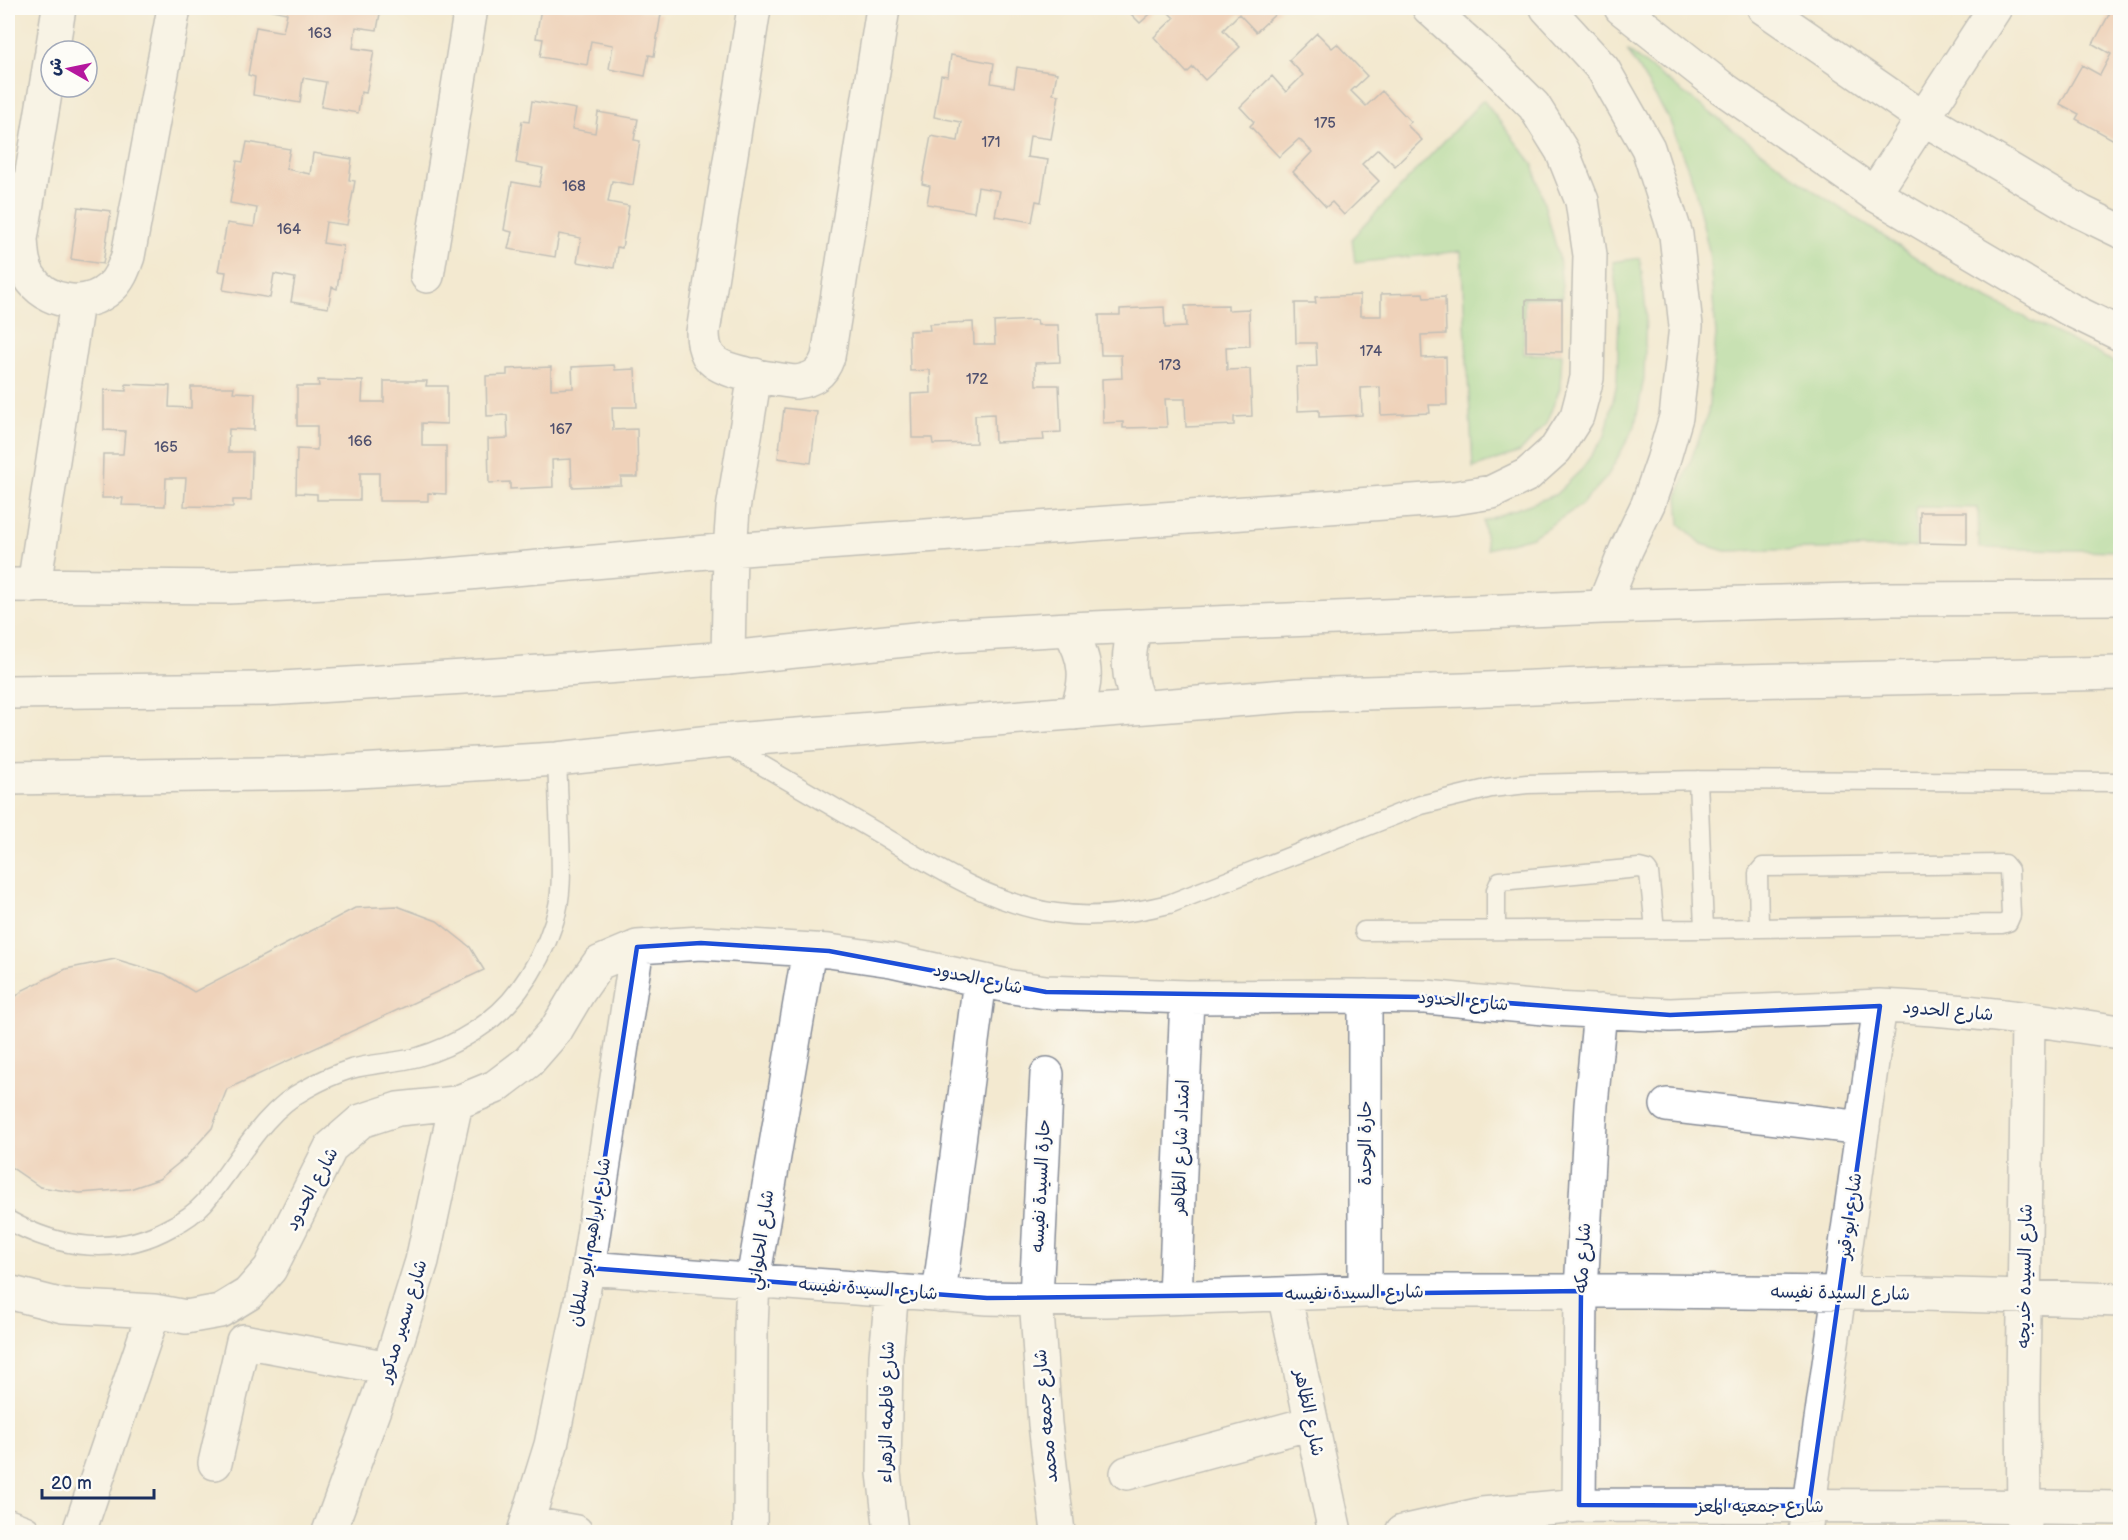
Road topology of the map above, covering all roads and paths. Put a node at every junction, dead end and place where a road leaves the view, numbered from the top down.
1 (59, 8) edge
2 (174, 8) edge
3 (471, 8) edge
4 (754, 8) edge
5 (883, 8) edge
6 (1429, 8) edge
7 (1547, 8) edge
8 (1622, 8) edge
9 (1764, 8) edge
10 (1995, 8) edge
11 (54, 39) edge
12 (44, 99) edge
13 (1923, 118) junction
14 (1874, 194) junction
15 (2121, 231) edge
16 (427, 276) dead end
17 (76, 302) junction
18 (2121, 334) edge
19 (755, 375) junction
20 (730, 550) junction
21 (21, 586) edge
22 (2121, 598) edge
23 (1603, 607) junction
24 (1136, 626) junction
25 (1070, 629) junction
26 (728, 658) junction
27 (2121, 673) edge
28 (8, 692) edge
29 (1140, 707) junction
30 (1075, 713) junction
31 (720, 741) junction
32 (558, 759) junction
33 (8, 778) edge
34 (1698, 780) junction
35 (2121, 782) edge
36 (1759, 928) junction
37 (1655, 929) junction
38 (1704, 929) junction
39 (1496, 930) junction
40 (1364, 931) dead end
41 (637, 947) junction
42 (809, 950) junction
43 (980, 980) junction
44 (1365, 996) junction
45 (1187, 997) junction
46 (1880, 1006) junction
47 (1600, 1011) junction
48 (2028, 1019) junction
49 (2121, 1032) edge
50 (1047, 1074) dead end
51 (456, 1103) junction
52 (1667, 1105) dead end
53 (1863, 1128) junction
54 (8, 1220) edge
55 (588, 1268) junction
56 (753, 1280) junction
57 (892, 1290) junction
58 (1365, 1291) junction
59 (1581, 1291) junction
60 (8, 1292) edge
61 (1839, 1293) junction
62 (939, 1294) junction
63 (1284, 1294) junction
64 (1175, 1297) junction
65 (2025, 1297) junction
66 (1036, 1298) junction
67 (2121, 1300) edge
68 (154, 1311) junction
69 (389, 1368) junction
70 (1311, 1423) junction
71 (215, 1463) dead end
72 (1127, 1473) dead end
73 (1579, 1504) junction
74 (2119, 1516) edge
75 (1807, 1519) edge
76 (2024, 1520) edge
77 (8, 1526) edge
78 (526, 1528) edge
79 (24, 1533) edge
80 (79, 1533) edge
81 (330, 1533) edge
82 (576, 1533) edge
83 (750, 1533) edge
84 (891, 1533) edge
85 (1058, 1533) edge
86 (1335, 1533) edge
87 (1402, 1533) edge

1 - 11 street
2 - 17 street
3 - 16 street
4 - 19 street
5 - 19 street
6 - 20 street
7 - 23 street
8 - 14 street
9 - 13 street
10 - 13 street
12 - 17 street
13 - 14 street
13 - 15 street
14 - 18 street
17 - 21 street
19 - 20 street
20 - 21 street
20 - 26 street
22 - 23 street
23 - 24 street
24 - 25 street
24 - 29 street
25 - 26 street
25 - 30 street
26 - 28 street
27 - 29 street
29 - 30 street
30 - 31 street
31 - 32 street
31 - 34 lane
32 - 33 street
32 - 54 lane
34 - 35 lane
34 - 38 lane
36 - 36 lane
36 - 38 lane
37 - 38 lane
37 - 39 lane
37 - 39 lane
39 - 40 lane
41 - 42 street, شارع الحدود
41 - 51 street, شارع الحدود
41 - 55 street, شارع ابراهيم ابو سلطان
42 - 43 street, شارع الحدود
42 - 56 street, شارع الحلواني
43 - 45 street, شارع الحدود
43 - 62 street
44 - 45 street, شارع الحدود
44 - 47 street, شارع الحدود
44 - 58 street, حارة الوحدة
45 - 64 street, امتداد شارع الظاهر
46 - 47 street, شارع الحدود
46 - 48 street, شارع الحدود
46 - 53 street, شارع ابو قير
47 - 59 street, شارع مكه
48 - 49 street, شارع الحدود
48 - 65 street, شارع السيده خديجه
50 - 66 street, حارة السيدة نفيسه
51 - 68 street, شارع الحدود
51 - 69 street, شارع سمير مدكور
52 - 53 street
53 - 61 street, شارع ابو قير
55 - 56 street, شارع السيدة نفيسه
55 - 78 street, شارع ابراهيم ابو سلطان
56 - 57 street, شارع السيدة نفيسه
56 - 83 street, شارع الحلواني
57 - 62 street, شارع السيدة نفيسه
57 - 84 street, شارع فاطمه الزهراء
58 - 59 street, شارع السيدة نفيسه
58 - 63 street, شارع السيدة نفيسه
59 - 61 street, شارع السيدة نفيسه
59 - 73 street, شارع مكه
60 - 68 street, شارع الحدود
61 - 65 street, شارع السيدة نفيسه
61 - 75 street, شارع ابو قير
62 - 66 street, شارع السيدة نفيسه
63 - 64 street, شارع السيدة نفيسه
63 - 70 street, شارع الظاهر
64 - 66 street, شارع السيدة نفيسه
65 - 67 street, شارع السيدة نفيسه
65 - 76 street, شارع السيده خديجه
66 - 85 street, شارع جمعه محمد
68 - 80 street
69 - 71 street
69 - 81 street, شارع سمير مدكور
70 - 72 street
70 - 86 street, شارع الظاهر
73 - 75 street, شارع جمعيه المعز
73 - 87 street, شارع جمعيه المعز
74 - 76 street, شارع جمعيه المعز
75 - 76 street, شارع جمعيه المعز
77 - 79 street
78 - 82 street

